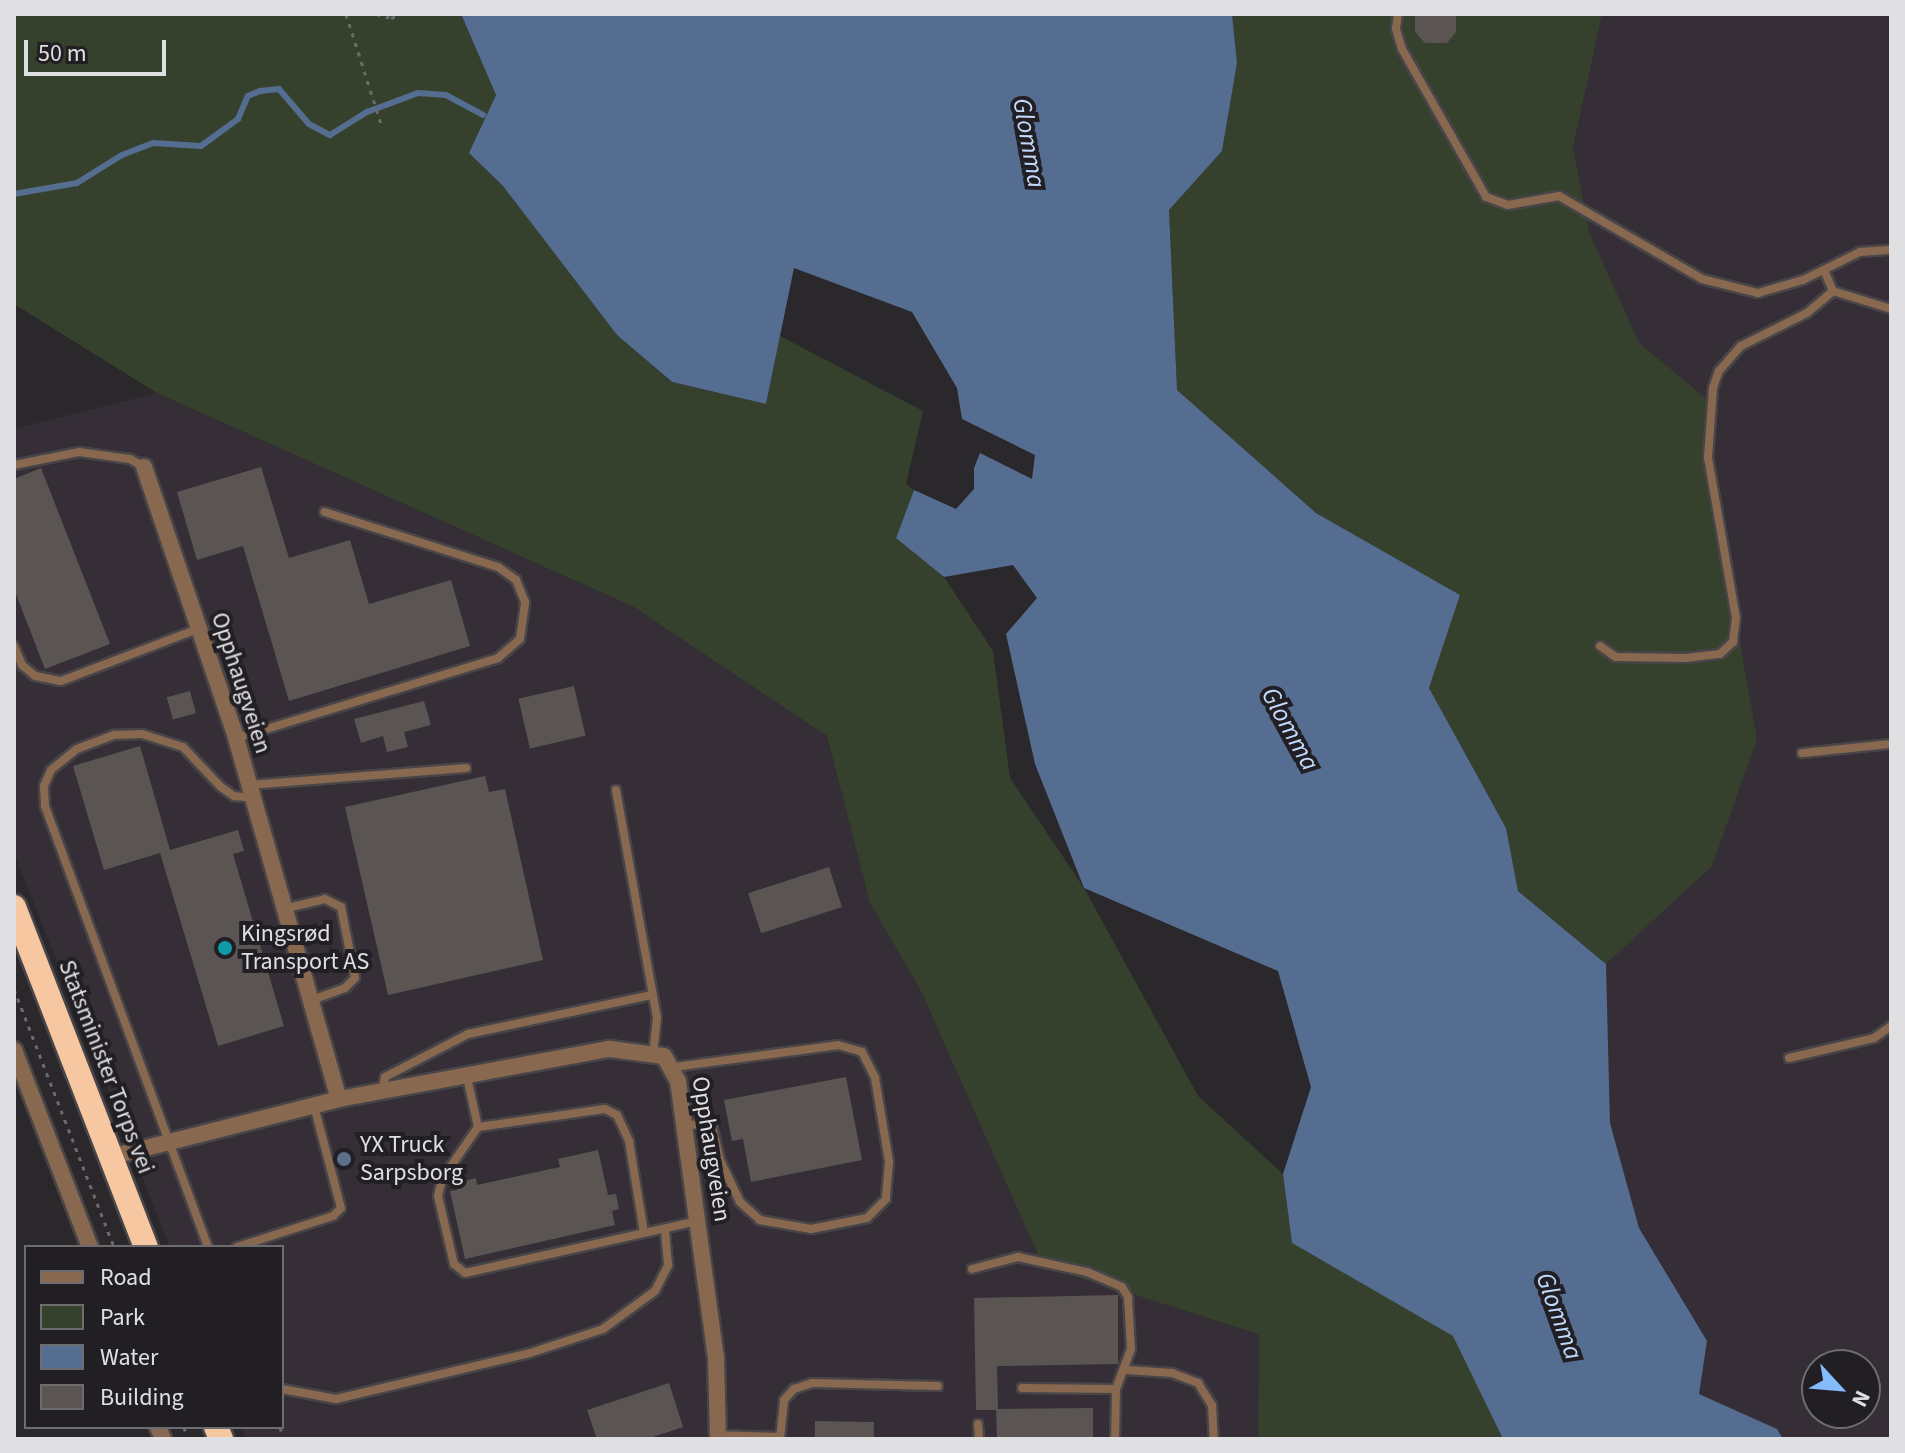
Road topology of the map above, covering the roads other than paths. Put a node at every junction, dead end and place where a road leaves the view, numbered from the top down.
1 (1398, 14) edge
2 (1891, 250) edge
3 (1824, 270) junction
4 (1833, 291) junction
5 (1891, 309) edge
6 (14, 465) edge
7 (144, 467) joint
8 (325, 512) dead end
9 (198, 629) junction
10 (14, 646) edge
11 (1600, 646) dead end
12 (236, 738) junction
13 (1891, 744) edge
14 (1802, 753) dead end
15 (466, 768) dead end
16 (616, 790) dead end
17 (250, 792) junction
18 (14, 907) edge
19 (287, 908) junction
20 (651, 995) junction
21 (314, 999) junction
22 (1891, 1026) edge
23 (14, 1050) edge
24 (653, 1053) junction
25 (1789, 1058) dead end
26 (674, 1067) junction
27 (467, 1077) junction
28 (382, 1092) junction
29 (339, 1099) junction
30 (314, 1106) junction
31 (684, 1126) junction
32 (478, 1127) junction
33 (165, 1139) junction
34 (110, 1157) junction
35 (697, 1221) junction
36 (665, 1228) junction
37 (644, 1233) junction
38 (89, 1245) edge
39 (145, 1245) edge
40 (207, 1245) edge
41 (243, 1245) edge
42 (972, 1269) dead end
43 (1127, 1370) junction
44 (938, 1386) dead end
45 (1022, 1388) dead end
46 (284, 1389) edge
47 (1116, 1389) junction
48 (978, 1424) dead end
49 (718, 1437) edge
50 (780, 1438) edge
51 (979, 1439) edge
52 (1115, 1439) edge
53 (1214, 1439) edge

1 - 3 lane
2 - 3 lane
3 - 4 lane
4 - 5 lane
4 - 11 lane
6 - 7 lane
7 - 9 street, Opphaugveien
8 - 12 lane
9 - 10 lane
9 - 12 street, Opphaugveien
12 - 17 street, Opphaugveien
13 - 14 lane
15 - 17 lane
16 - 20 lane
17 - 19 street, Opphaugveien
17 - 33 lane
18 - 34 highway, Statsminister Torps vei
19 - 21 street, Opphaugveien
19 - 21 lane
20 - 24 lane
20 - 28 lane
21 - 29 street, Opphaugveien
22 - 25 lane
23 - 38 street
24 - 26 street, Opphaugveien
24 - 27 street, Opphaugveien
26 - 31 street, Opphaugveien
26 - 31 lane
27 - 28 street, Opphaugveien
27 - 32 lane
28 - 29 street, Opphaugveien
29 - 30 street, Opphaugveien
30 - 33 street, Opphaugveien
30 - 41 lane
31 - 35 street, Opphaugveien
32 - 37 lane
32 - 37 lane
33 - 34 street, Opphaugveien
33 - 40 lane
34 - 39 highway, Statsminister Torps vei
35 - 36 lane
35 - 49 street, Opphaugveien
36 - 37 lane
36 - 46 lane
42 - 43 lane
43 - 47 lane
43 - 53 lane
44 - 50 lane
45 - 47 lane
47 - 52 lane
48 - 51 lane
49 - 50 lane

